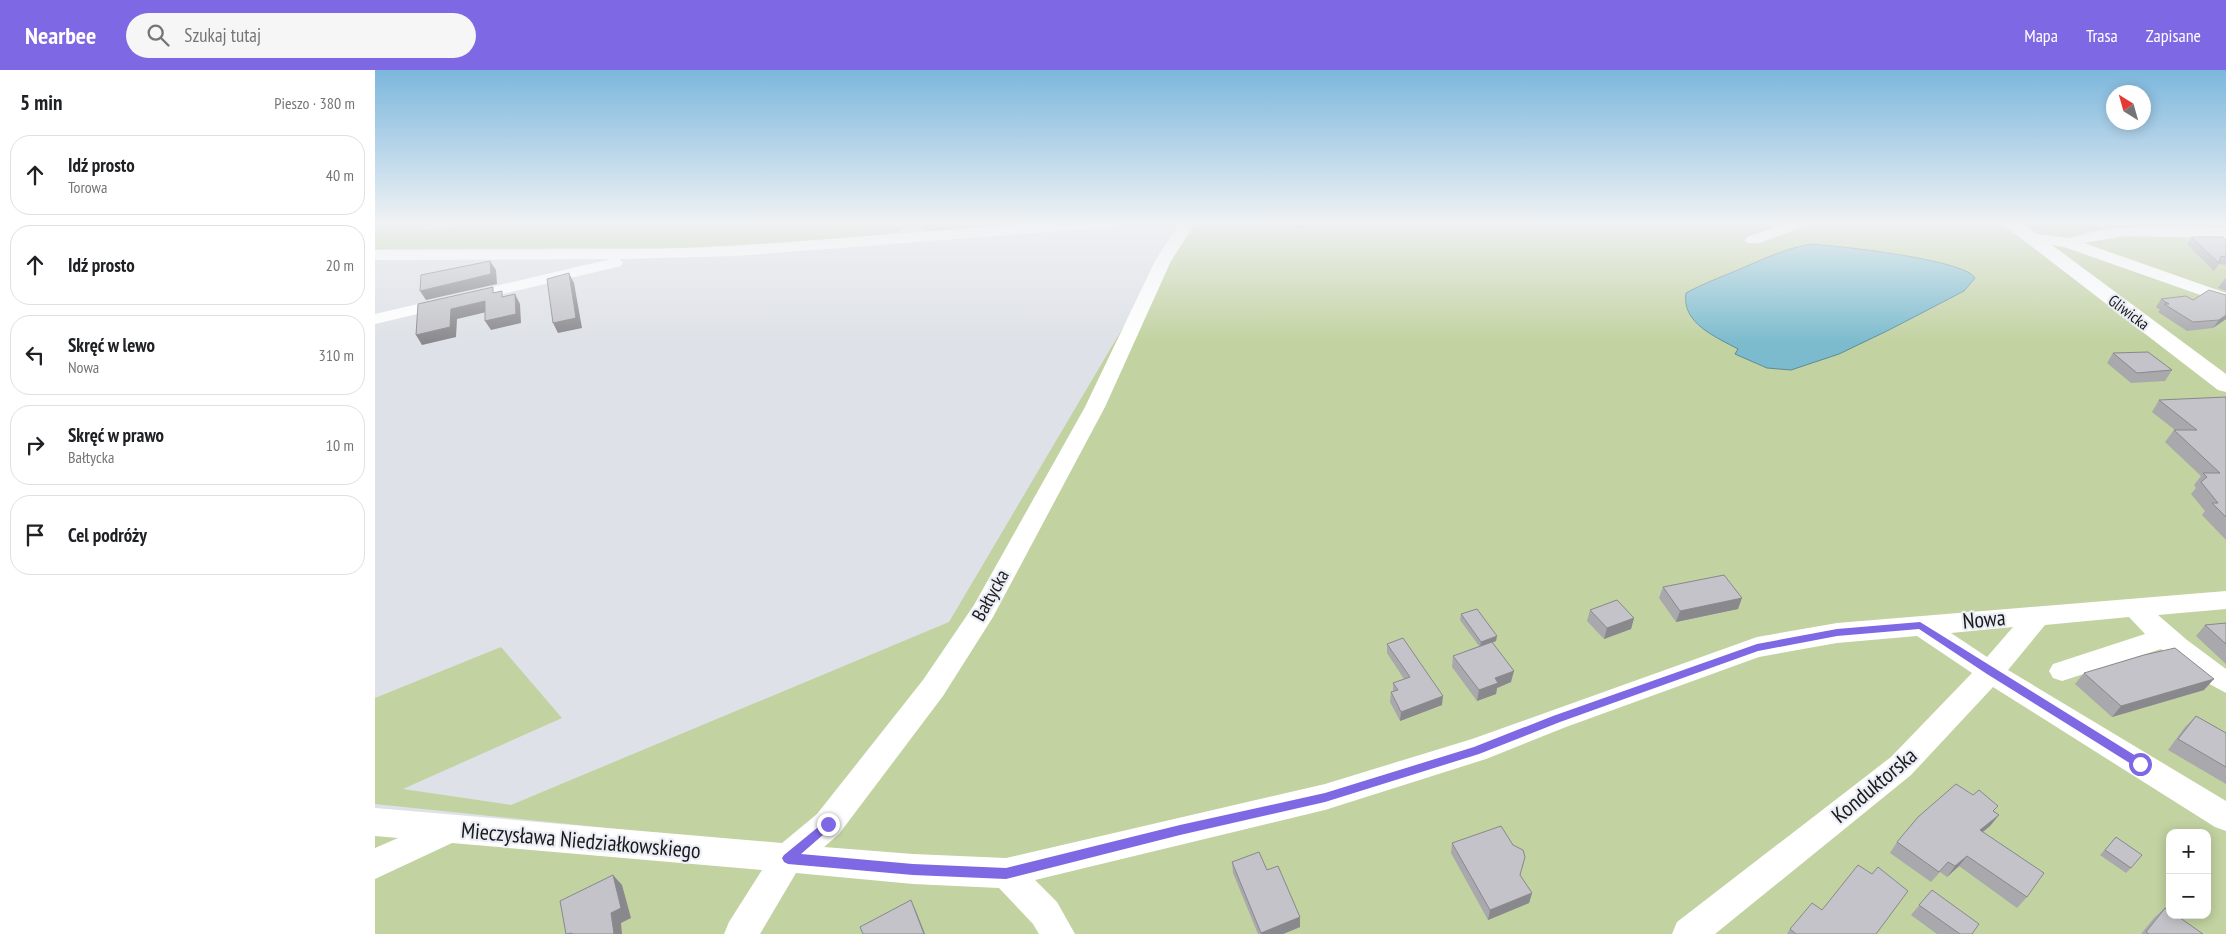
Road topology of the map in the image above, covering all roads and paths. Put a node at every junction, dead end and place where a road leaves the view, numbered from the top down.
1 (620, 262) edge
2 (1163, 262) edge
3 (2063, 262) edge
4 (2123, 262) edge
5 (2226, 299) edge
6 (375, 319) edge
7 (2226, 385) edge
8 (2226, 600) edge
9 (2134, 607) junction
10 (2039, 616) junction
11 (1920, 625) junction
12 (2164, 638) junction
13 (1990, 672) junction
14 (2062, 672) dead end
15 (2226, 682) edge
16 (2226, 816) edge
17 (375, 822) edge
18 (450, 828) junction
19 (788, 858) junction
20 (375, 864) edge
21 (1006, 873) junction
22 (741, 934) edge
23 (1058, 934) edge
24 (1689, 934) edge

1 - 6 street
2 - 19 street, Bałtycka
3 - 7 main road, Gliwicka
4 - 5 street
8 - 9 street, Nowa
9 - 10 street, Nowa
9 - 12 street
10 - 11 street, Nowa
10 - 13 street, Konduktorska
11 - 13 street
11 - 21 street, Nowa
12 - 14 street
12 - 15 street
13 - 16 street
13 - 24 street, Konduktorska
17 - 18 street, Mieczysława Niedziałkowskiego
18 - 19 street, Mieczysława Niedziałkowskiego
18 - 20 street
19 - 21 street, Nowa
19 - 22 street, Bałtycka
21 - 23 street

